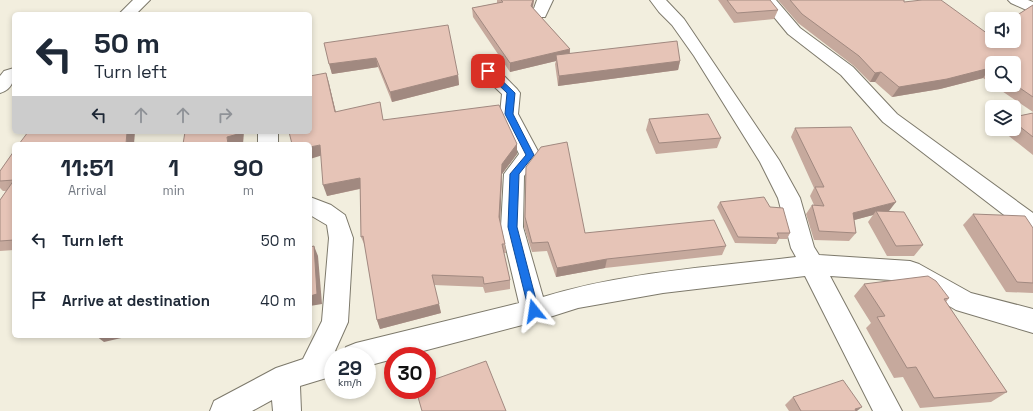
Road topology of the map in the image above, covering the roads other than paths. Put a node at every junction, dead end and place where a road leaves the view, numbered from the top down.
1 (142, 0) edge
2 (658, 0) edge
3 (768, 0) edge
4 (1016, 0) edge
5 (1033, 8) edge
6 (129, 12) edge
7 (488, 71) dead end
8 (12, 74) edge
9 (0, 88) edge
10 (312, 206) edge
11 (1033, 225) edge
12 (813, 265) junction
13 (534, 311) junction
14 (1033, 321) edge
15 (376, 351) edge
16 (322, 366) edge
17 (286, 377) junction
18 (224, 411) edge
19 (287, 411) edge
20 (888, 411) edge

1 - 6 street
2 - 12 street
3 - 11 street
4 - 5 street
7 - 13 street
8 - 9 street
10 - 16 street
12 - 13 street
12 - 14 street
12 - 20 street
13 - 15 street
16 - 17 street
17 - 18 street
17 - 19 street

